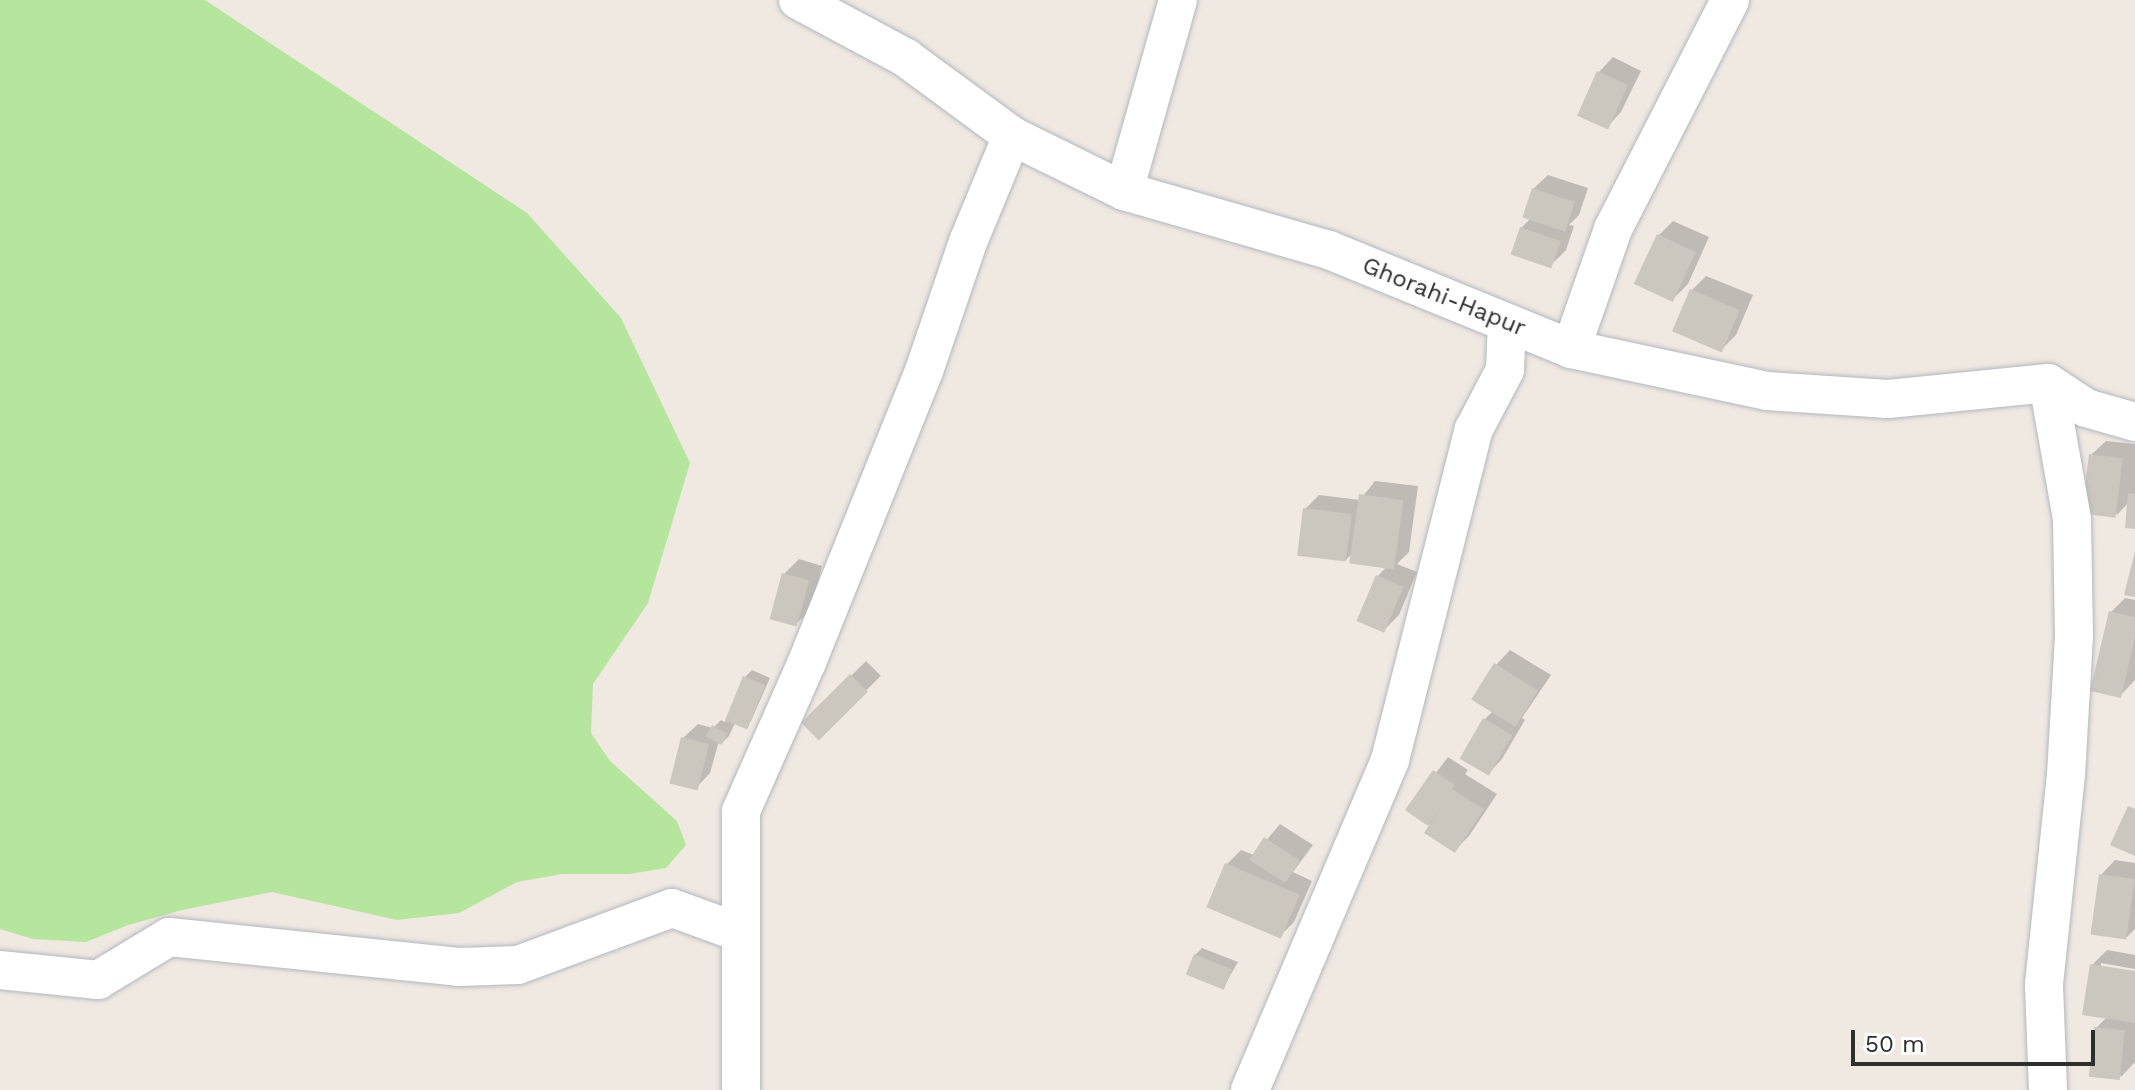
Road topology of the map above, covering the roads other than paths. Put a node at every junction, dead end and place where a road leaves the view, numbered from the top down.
1 (798, 0) edge
2 (1178, 0) edge
3 (1730, 0) edge
4 (1012, 136) junction
5 (1124, 191) junction
6 (1507, 323) junction
7 (1571, 349) junction
8 (2048, 383) junction
9 (2135, 422) edge
10 (738, 932) junction
11 (0, 970) edge
12 (741, 1090) edge
13 (1250, 1090) edge
14 (2048, 1090) edge

1 - 4 street, Ghorahi-Hapur
2 - 5 street
3 - 7 street
4 - 5 street, Ghorahi-Hapur
4 - 10 street
5 - 6 street, Ghorahi-Hapur
6 - 7 street, Ghorahi-Hapur
6 - 13 street
7 - 8 street, Ghorahi-Hapur
8 - 9 street
8 - 14 street
10 - 11 street
10 - 12 street

